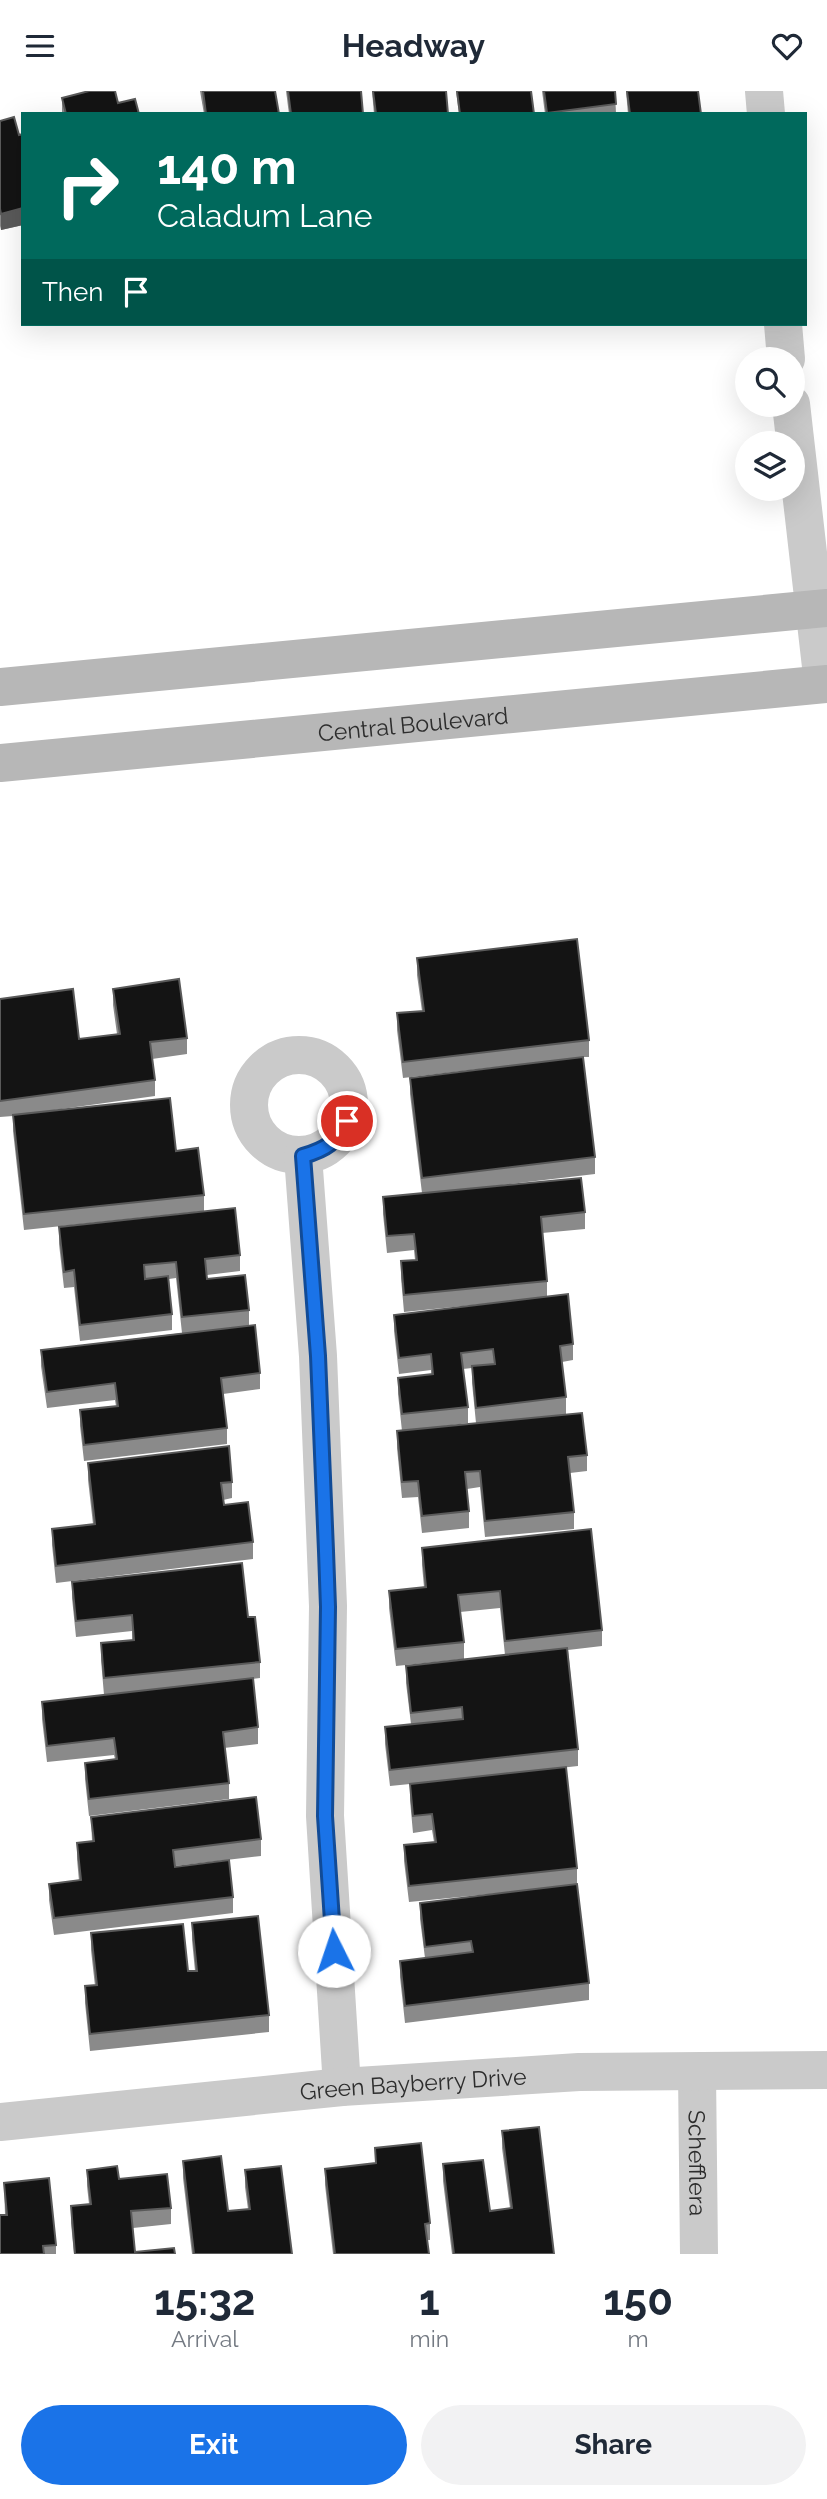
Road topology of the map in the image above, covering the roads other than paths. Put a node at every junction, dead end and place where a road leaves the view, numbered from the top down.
1 (764, 91) edge
2 (766, 112) edge
3 (783, 326) edge
4 (785, 347) edge
5 (793, 417) edge
6 (820, 609) edge
7 (825, 684) edge
8 (0, 687) edge
9 (0, 763) edge
10 (303, 1156) dead end
11 (827, 2070) edge
12 (697, 2072) junction
13 (342, 2087) junction
14 (0, 2122) edge
15 (699, 2254) edge

1 - 2 street
3 - 4 street
5 - 6 street
6 - 7 street
6 - 8 street
7 - 9 street, Central Boulevard
10 - 13 street
11 - 12 street, Green Bayberry Drive
12 - 13 street, Green Bayberry Drive
12 - 15 street, Schefflera
13 - 14 street, Green Bayberry Drive

